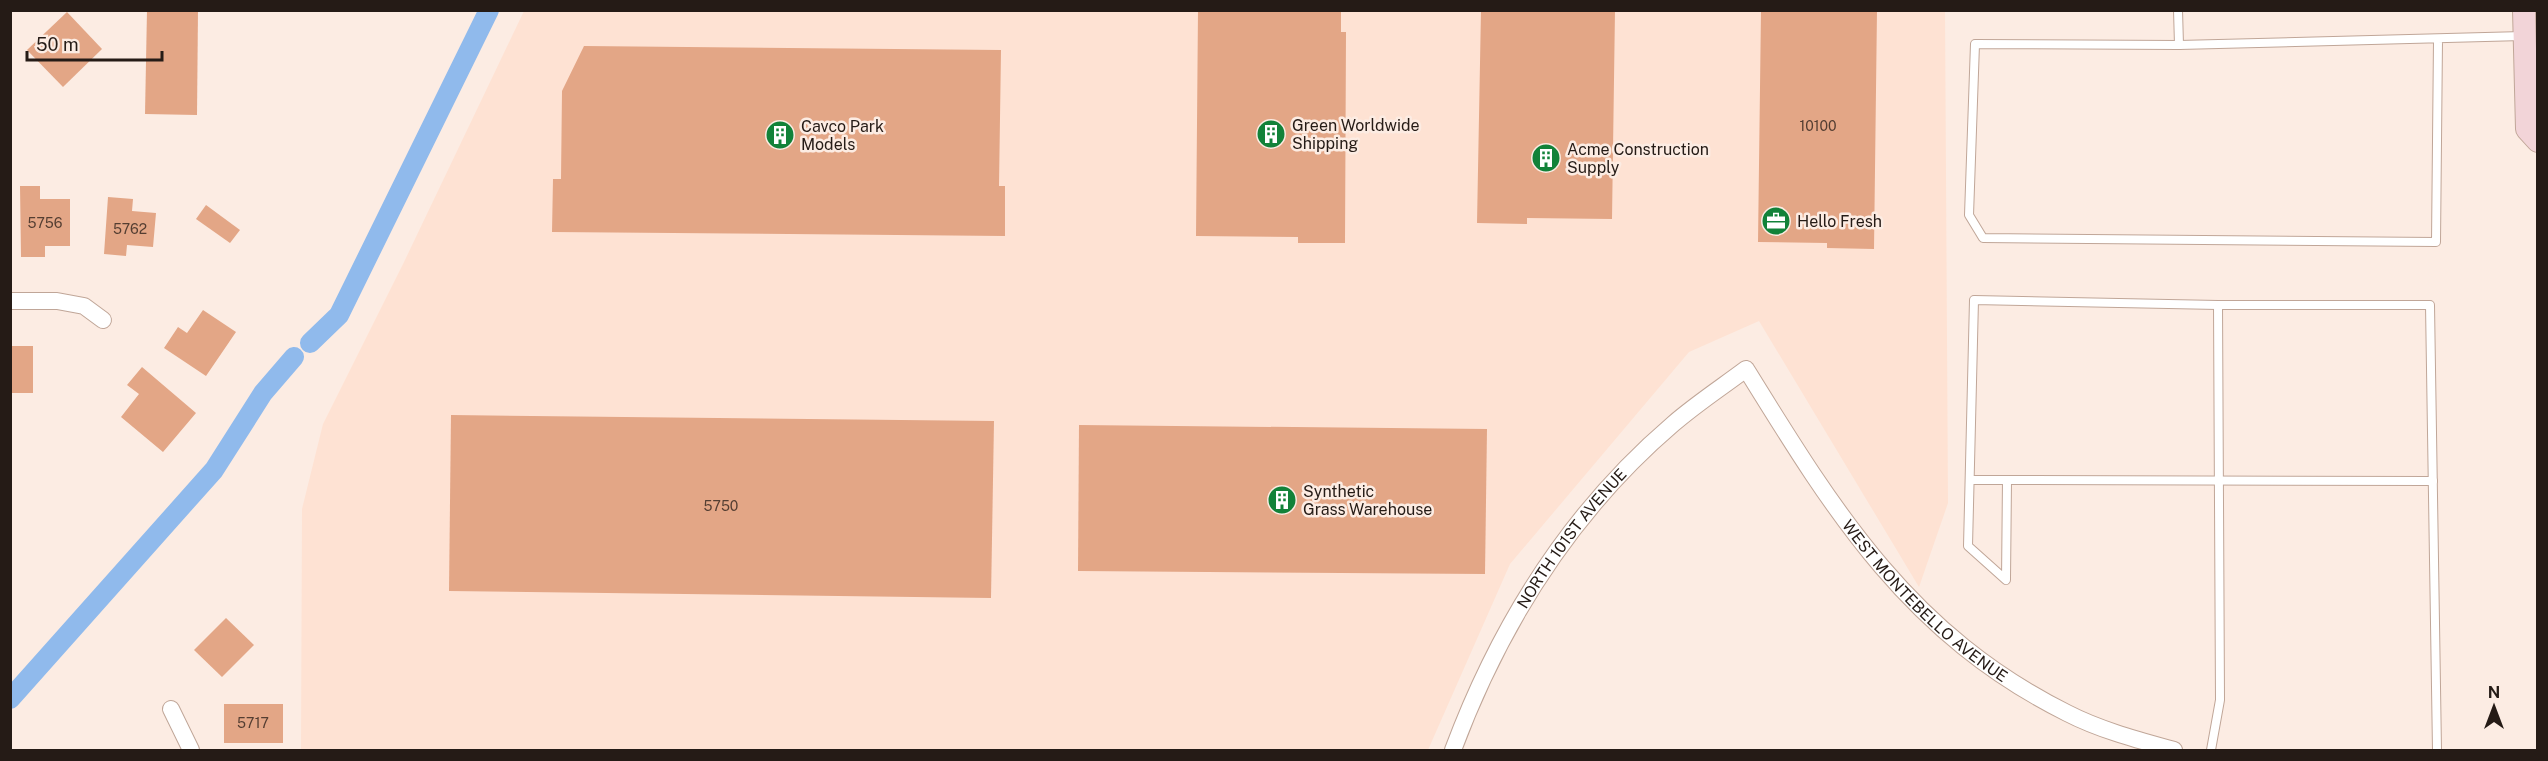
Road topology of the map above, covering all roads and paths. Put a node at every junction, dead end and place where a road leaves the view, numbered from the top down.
1 (2178, 10) edge
2 (2524, 10) edge
3 (2524, 36) junction
4 (2438, 40) junction
5 (2179, 45) junction
6 (2538, 141) edge
7 (10, 301) edge
8 (2218, 305) junction
9 (103, 320) dead end
10 (1746, 369) joint
11 (1970, 480) junction
12 (2007, 480) junction
13 (2219, 480) junction
14 (2433, 481) junction
15 (171, 709) dead end
16 (191, 750) edge
17 (1454, 750) edge
18 (2174, 750) edge
19 (2211, 750) edge
20 (2437, 750) edge

1 - 5 lane
2 - 3 main road
3 - 4 lane
3 - 6 main road
4 - 5 lane
4 - 5 lane
7 - 9 street
8 - 11 lane
8 - 13 lane
8 - 14 lane
10 - 17 street, NORTH 101ST AVENUE
10 - 18 street, WEST MONTEBELLO AVENUE
11 - 12 lane
11 - 12 lane
12 - 13 lane
13 - 14 lane
13 - 19 lane
14 - 20 lane
15 - 16 street

